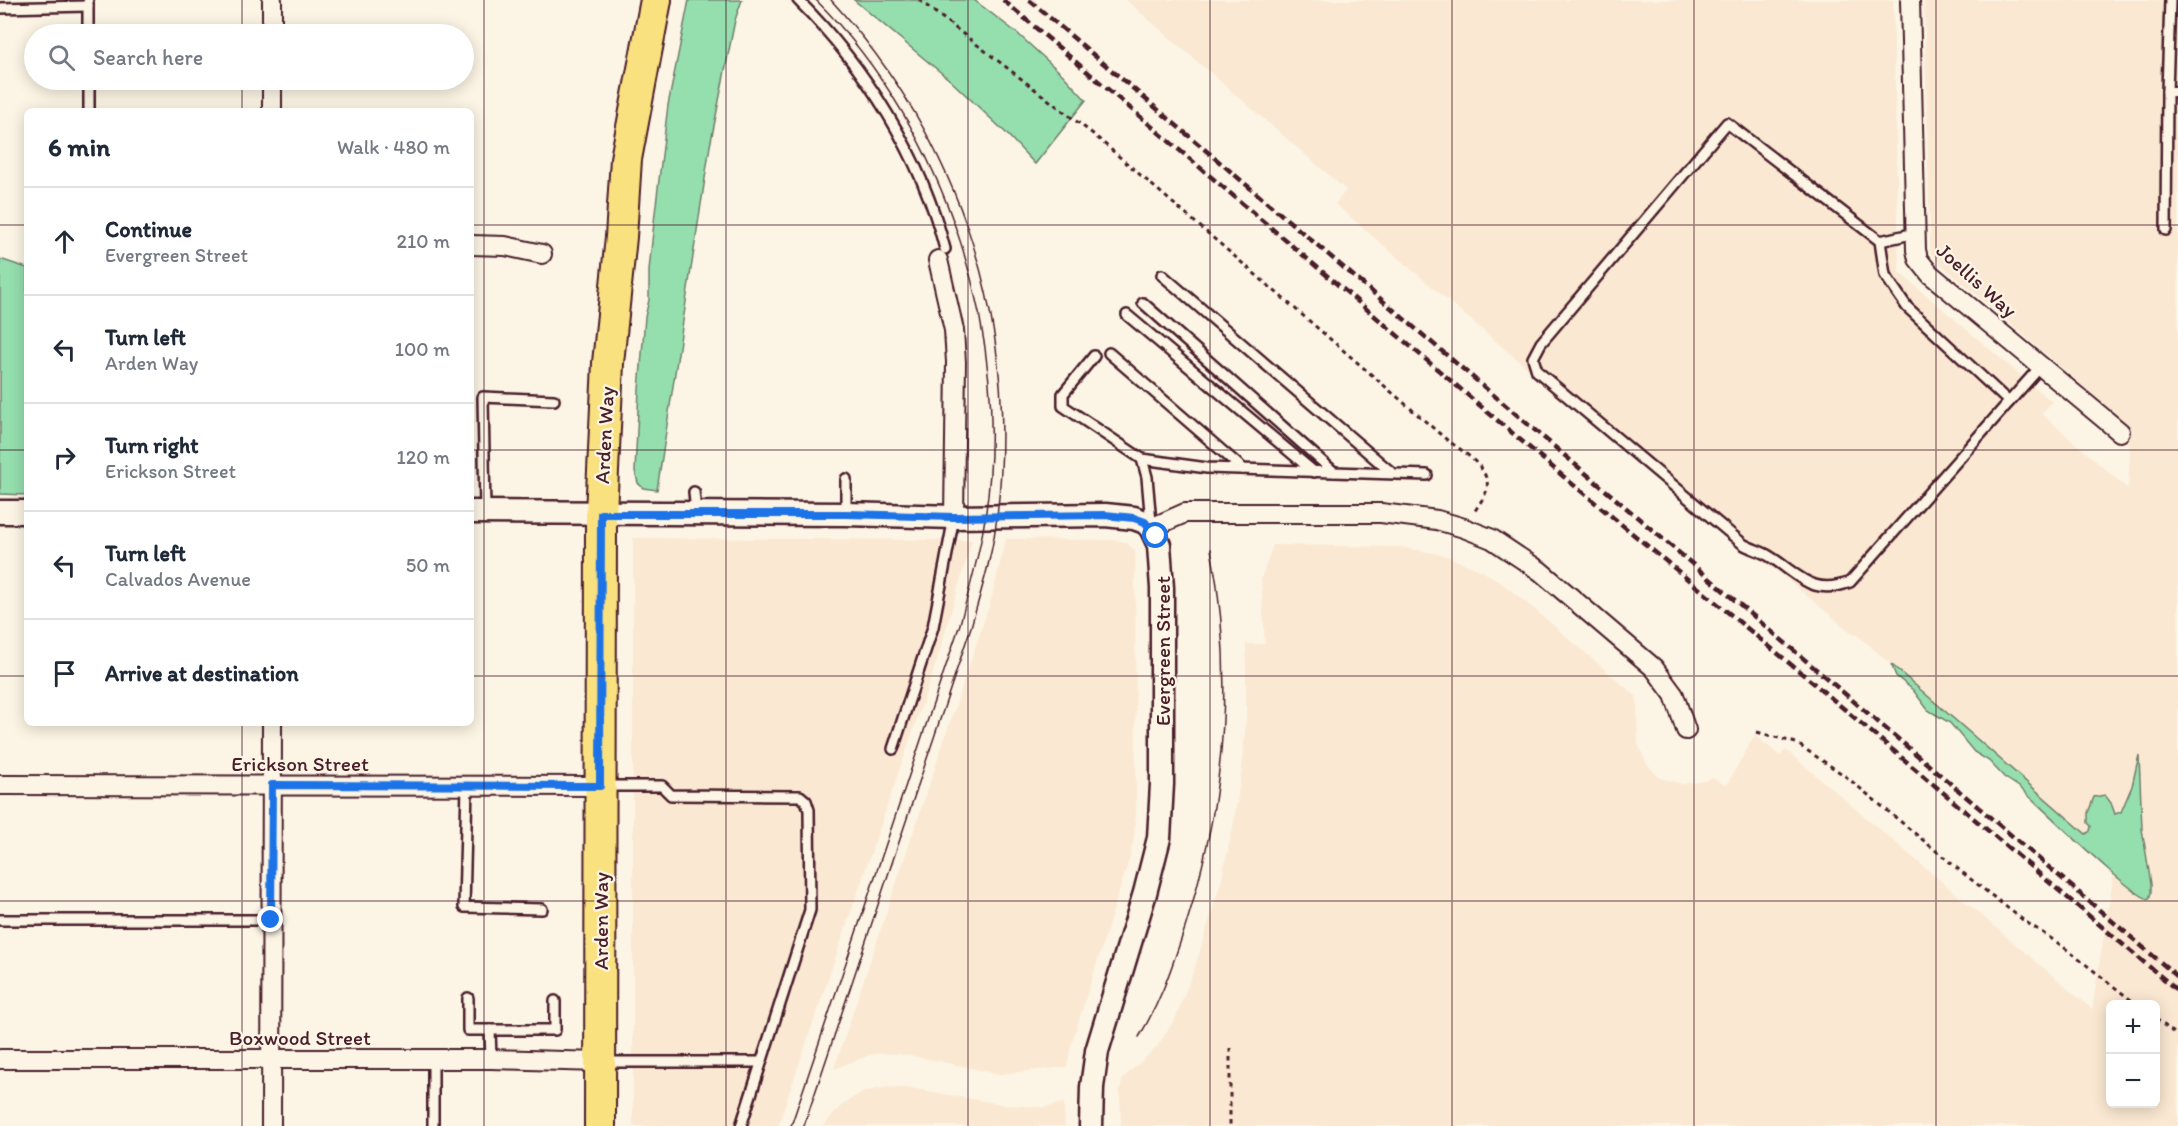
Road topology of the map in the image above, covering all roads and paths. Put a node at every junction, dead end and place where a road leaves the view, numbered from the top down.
1 (272, 0) edge
2 (656, 0) edge
3 (798, 0) edge
4 (919, 0) edge
5 (1910, 0) edge
6 (2170, 0) edge
7 (88, 3) edge
8 (0, 8) edge
9 (88, 24) edge
10 (272, 24) edge
11 (89, 90) edge
12 (272, 90) edge
13 (2168, 91) junction
14 (2178, 92) edge
15 (89, 108) edge
16 (272, 108) edge
17 (2166, 230) dead end
18 (1916, 233) junction
19 (1880, 241) junction
20 (474, 245) edge
21 (542, 254) dead end
22 (942, 254) joint
23 (1162, 275) dead end
24 (1143, 303) dead end
25 (1126, 315) dead end
26 (1109, 353) dead end
27 (1094, 356) dead end
28 (2041, 366) junction
29 (554, 400) dead end
30 (2009, 402) junction
31 (2120, 432) dead end
32 (1142, 459) junction
33 (1243, 469) junction
34 (1314, 472) junction
35 (1334, 472) junction
36 (1392, 473) junction
37 (1427, 475) dead end
38 (846, 478) dead end
39 (694, 492) dead end
40 (0, 512) edge
41 (24, 512) edge
42 (478, 512) edge
43 (601, 514) junction
44 (696, 514) junction
45 (846, 514) junction
46 (954, 517) junction
47 (1151, 528) junction
48 (1464, 528) junction
49 (272, 726) edge
50 (1686, 730) dead end
51 (1757, 732) dead end
52 (893, 749) dead end
53 (0, 784) edge
54 (272, 785) junction
55 (467, 786) junction
56 (600, 786) junction
57 (542, 909) dead end
58 (0, 920) edge
59 (271, 920) junction
60 (468, 998) dead end
61 (2130, 1000) edge
62 (555, 1001) dead end
63 (2160, 1022) edge
64 (490, 1030) junction
65 (2178, 1036) edge
66 (1230, 1048) dead end
67 (0, 1059) edge
68 (271, 1059) junction
69 (433, 1059) junction
70 (491, 1059) junction
71 (600, 1062) junction
72 (761, 1062) junction
73 (271, 1126) edge
74 (433, 1126) edge
75 (600, 1126) edge
76 (741, 1126) edge
77 (1091, 1126) edge
78 (1230, 1126) edge

1 - 10 street
2 - 43 main road, Arden Way
3 - 22 lane
4 - 48 path
5 - 18 street, Joellis Way
6 - 13 lane
7 - 8 lane
7 - 9 lane
11 - 15 lane
12 - 16 street
13 - 14 lane
13 - 17 lane
18 - 19 lane
18 - 28 street, Joellis Way
19 - 30 lane
19 - 30 lane
20 - 21 street
22 - 46 street
23 - 36 lane
24 - 35 lane
25 - 34 lane
26 - 33 lane
27 - 32 lane
28 - 30 lane
28 - 31 street, Joellis Way
29 - 42 lane
32 - 33 lane
32 - 47 lane
33 - 34 lane
34 - 35 lane
35 - 36 lane
36 - 37 lane
38 - 45 lane
39 - 44 lane
40 - 41 street
42 - 43 street
43 - 44 street
43 - 56 main road, Arden Way
44 - 45 street
45 - 46 street
46 - 47 street
46 - 52 lane
47 - 48 street
47 - 77 street, Evergreen Street
48 - 50 street
49 - 54 street
51 - 61 path
53 - 54 street, Erickson Street
54 - 55 street, Erickson Street
54 - 59 street
55 - 56 street, Erickson Street
55 - 57 lane
56 - 71 main road, Arden Way
56 - 72 lane
58 - 59 lane
59 - 68 street
60 - 64 lane
62 - 64 lane
63 - 65 path
64 - 70 lane
66 - 78 path
67 - 68 street, Boxwood Street
68 - 69 street, Boxwood Street
68 - 73 street
69 - 70 street, Boxwood Street
69 - 74 lane
70 - 71 street, Boxwood Street
71 - 72 lane
71 - 75 main road, Arden Way
72 - 76 lane

